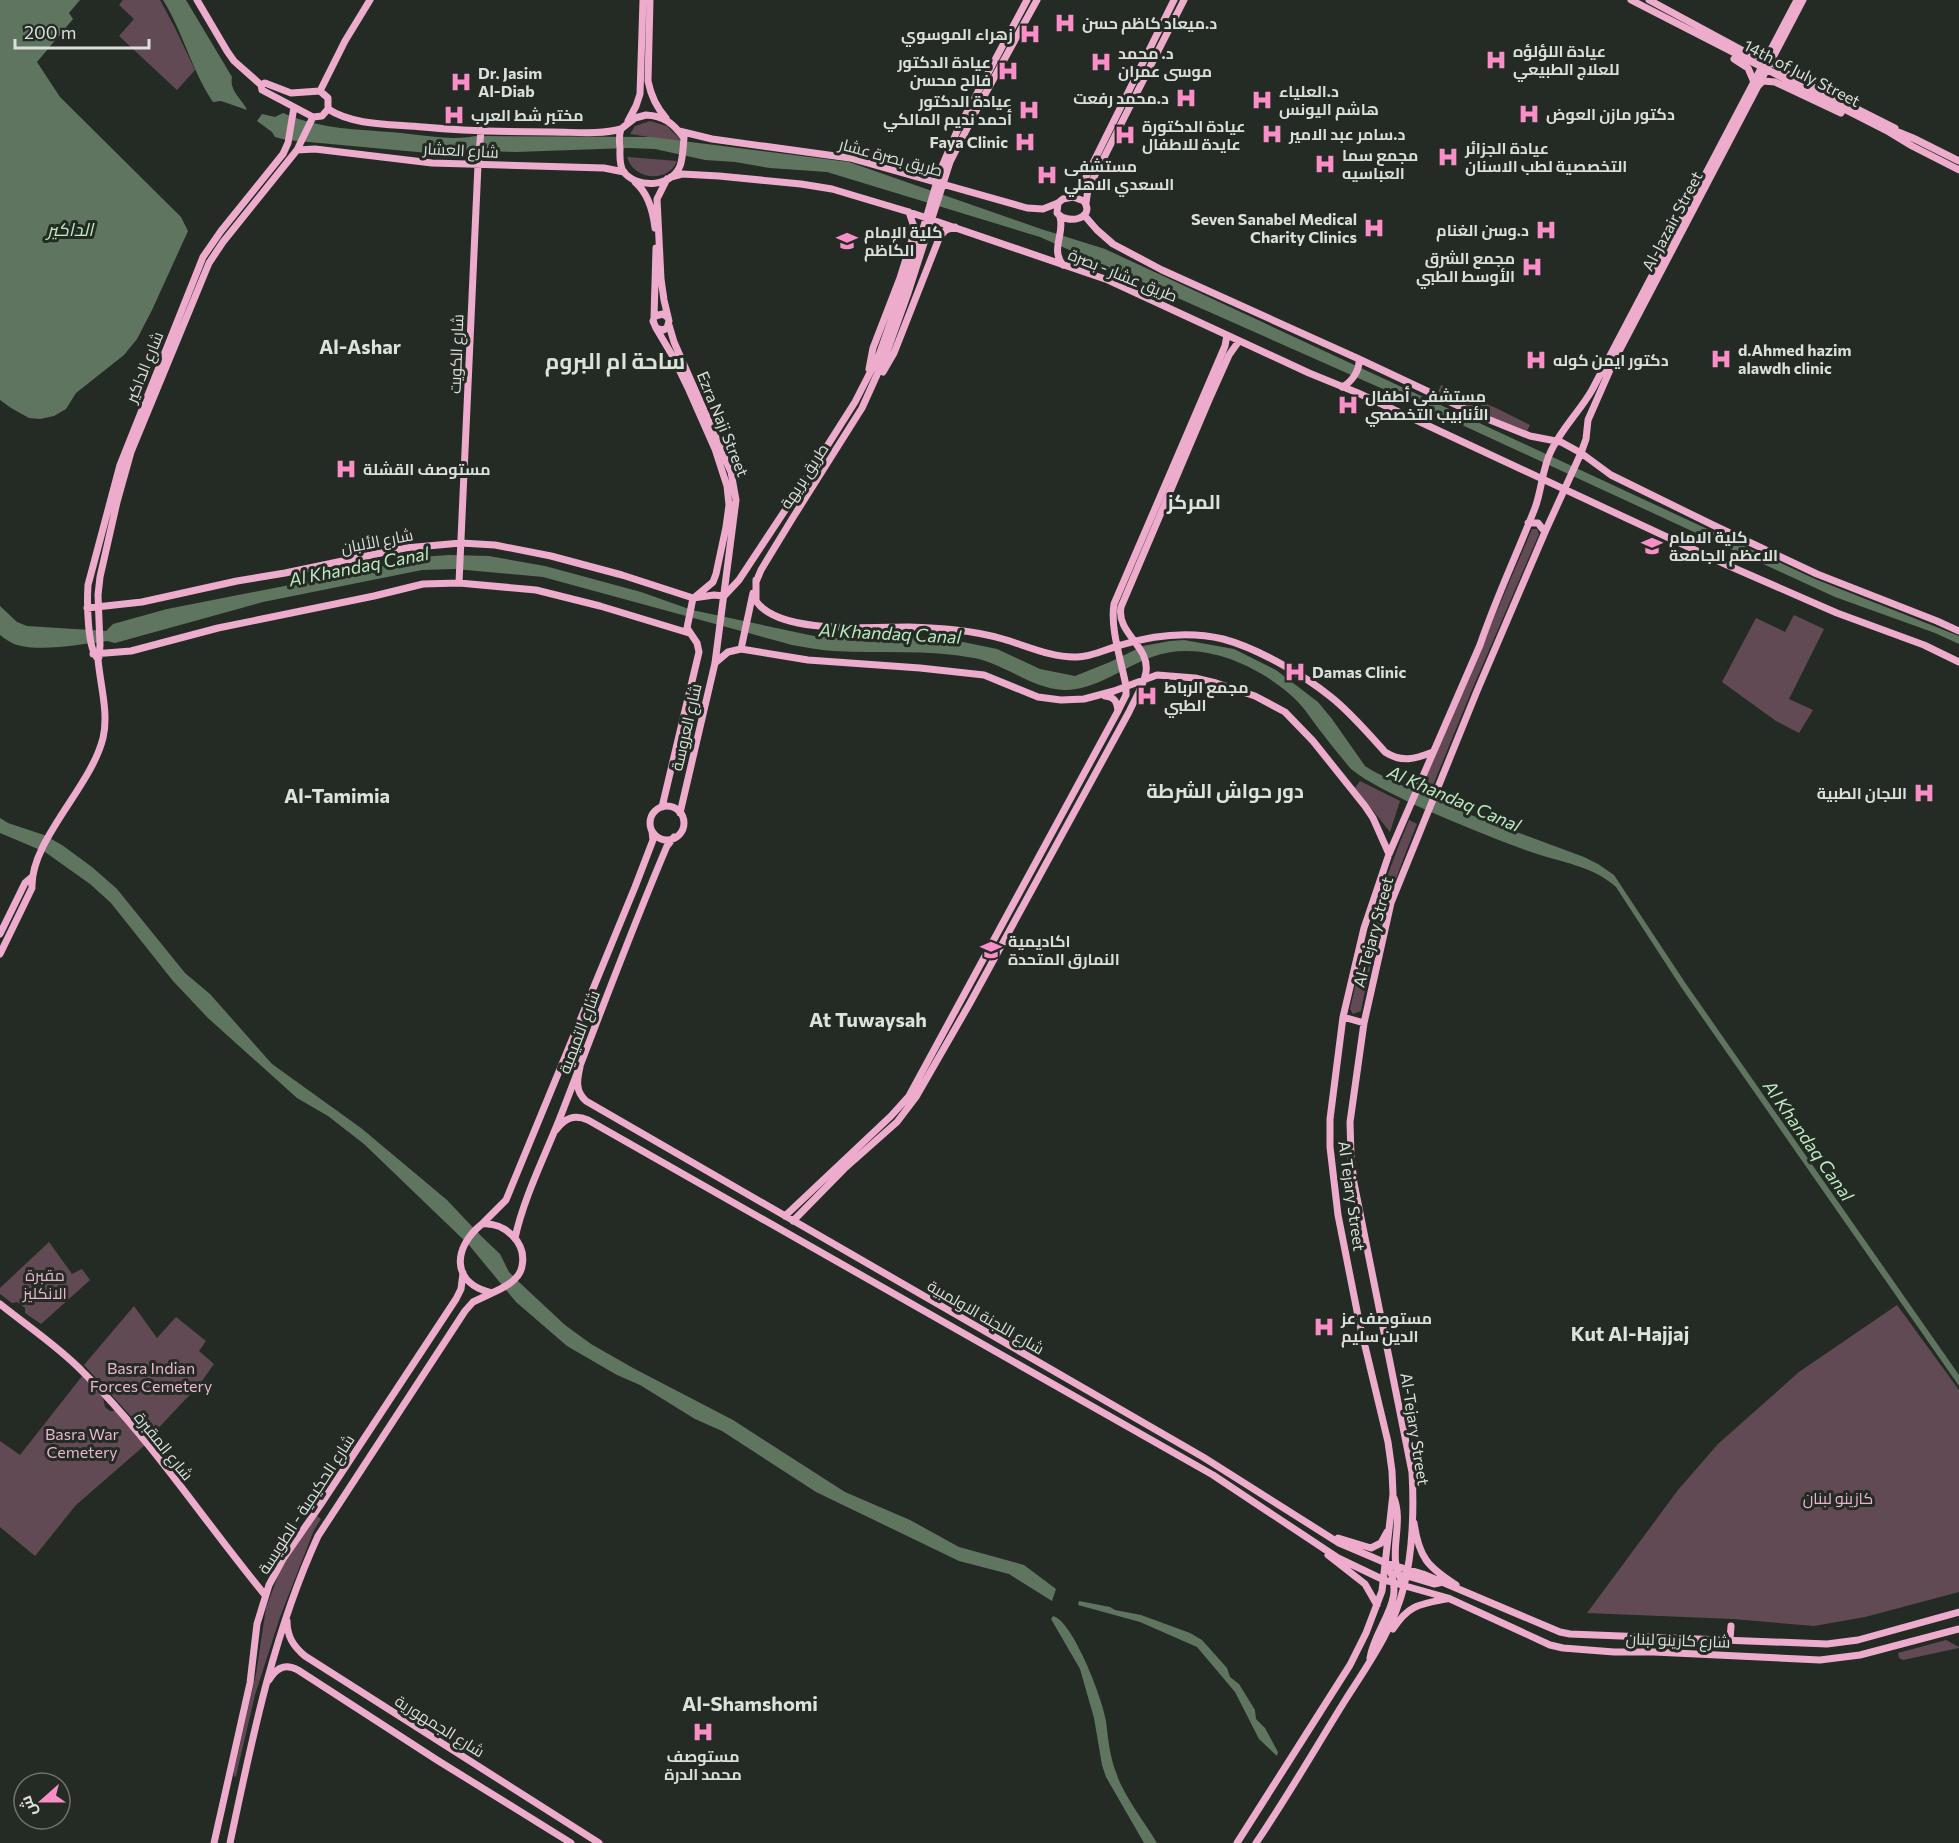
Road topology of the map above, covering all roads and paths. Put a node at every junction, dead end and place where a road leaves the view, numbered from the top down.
1 (197, 0) edge
2 (370, 0) edge
3 (643, 0) edge
4 (650, 0) edge
5 (1027, 0) edge
6 (1037, 0) edge
7 (1174, 0) edge
8 (1184, 0) edge
9 (1634, 0) edge
10 (1649, 0) edge
11 (1797, 0) edge
12 (1803, 0) edge
13 (1023, 19) junction
14 (1751, 55) junction
15 (1770, 55) junction
16 (1746, 66) junction
17 (1782, 71) junction
18 (1778, 83) junction
19 (1756, 84) junction
20 (261, 85) junction
21 (320, 91) junction
22 (294, 107) junction
23 (328, 109) junction
24 (312, 119) junction
25 (668, 120) junction
26 (622, 128) junction
27 (679, 131) junction
28 (1890, 131) junction
29 (480, 133) junction
30 (1913, 138) junction
31 (1912, 146) junction
32 (298, 148) junction
33 (1959, 161) edge
34 (477, 165) junction
35 (1959, 170) edge
36 (624, 172) junction
37 (669, 178) junction
38 (633, 180) junction
39 (1073, 197) junction
40 (1058, 203) junction
41 (1086, 203) junction
42 (909, 212) junction
43 (1084, 215) junction
44 (1060, 217) junction
45 (956, 227) junction
46 (1063, 265) junction
47 (193, 291) junction
48 (668, 317) junction
49 (654, 318) junction
50 (669, 325) junction
51 (656, 328) junction
52 (1227, 335) junction
53 (1239, 341) junction
54 (882, 356) junction
55 (1359, 358) junction
56 (867, 377) junction
57 (875, 380) junction
58 (1342, 387) junction
59 (1557, 442) junction
60 (1581, 453) junction
61 (1542, 476) junction
62 (1566, 485) junction
63 (1167, 491) junction
64 (1528, 523) junction
65 (1545, 532) junction
66 (461, 546) junction
67 (1138, 558) junction
68 (1840, 575) dead end
69 (756, 580) junction
70 (459, 581) junction
71 (1845, 585) junction
72 (724, 596) junction
73 (691, 602) junction
74 (98, 607) junction
75 (87, 608) junction
76 (1959, 631) edge
77 (689, 633) junction
78 (1137, 644) junction
79 (1118, 646) junction
80 (717, 647) joint
81 (741, 649) junction
82 (97, 656) junction
83 (1959, 662) edge
84 (715, 663) junction
85 (1144, 679) junction
86 (1126, 686) junction
87 (1100, 695) junction
88 (1118, 711) junction
89 (1433, 752) junction
90 (662, 807) junction
91 (680, 813) junction
92 (652, 831) junction
93 (674, 837) junction
94 (1389, 854) junction
95 (32, 877) junction
96 (0, 934) edge
97 (0, 954) edge
98 (960, 1003) junction
99 (967, 1008) junction
100 (1343, 1017) junction
101 (1364, 1023) junction
102 (580, 1067) junction
103 (595, 1106) junction
104 (894, 1119) junction
105 (588, 1120) junction
106 (556, 1130) junction
107 (785, 1216) junction
108 (793, 1221) junction
109 (479, 1226) junction
110 (515, 1238) junction
111 (463, 1273) junction
112 (892, 1278) junction
113 (906, 1286) junction
114 (885, 1289) junction
115 (492, 1293) junction
116 (900, 1297) junction
117 (0, 1304) edge
118 (349, 1462) junction
119 (360, 1470) junction
120 (340, 1475) junction
121 (352, 1482) junction
122 (1393, 1494) junction
123 (1413, 1512) junction
124 (1390, 1527) junction
125 (1324, 1534) junction
126 (1320, 1546) junction
127 (1386, 1563) junction
128 (1395, 1565) junction
129 (1400, 1576) junction
130 (1384, 1580) junction
131 (1405, 1585) junction
132 (1471, 1594) junction
133 (265, 1595) junction
134 (1448, 1598) junction
135 (1377, 1605) junction
136 (1959, 1612) edge
137 (287, 1616) junction
138 (1731, 1626) dead end
139 (1959, 1629) edge
140 (1730, 1640) junction
141 (1377, 1650) junction
142 (305, 1656) junction
143 (1370, 1664) junction
144 (298, 1670) junction
145 (264, 1688) junction
146 (221, 1814) junction
147 (235, 1817) junction
148 (214, 1843) edge
149 (230, 1843) edge
150 (571, 1843) edge
151 (599, 1843) edge
152 (1238, 1843) edge
153 (1256, 1843) edge

1 - 20 main road
2 - 21 main road
3 - 26 main road
4 - 25 main road
5 - 13 main road
6 - 13 main road
7 - 39 main road
8 - 41 main road
9 - 16 main road
9 - 28 main road, 14th of July Street
10 - 14 main road
11 - 15 main road, Al-Jazair Street
12 - 15 main road, Al-Jazair Street
13 - 54 main road
14 - 15 main road
14 - 16 main road
15 - 17 main road
15 - 19 main road, Al-Jazair Street
16 - 19 main road
17 - 18 main road
17 - 30 main road
18 - 19 main road
18 - 31 main road
19 - 59 main road, Al-Jazair Street
19 - 60 main road, Al-Jazair Street
20 - 21 main road
20 - 22 main road
21 - 23 main road
22 - 24 main road
22 - 47 main road, شارع الداكير
23 - 24 main road
23 - 29 main road, شارع العشار
24 - 32 main road, شارع الداكير
25 - 26 main road
25 - 27 main road
26 - 29 main road, شارع العشار
26 - 36 main road
27 - 37 main road
27 - 40 main road, طريق بصرة عشار
28 - 30 main road, 14th of July Street
28 - 31 main road, 14th of July Street
29 - 34 main road, شارع الكويت
30 - 33 main road, 14th of July Street
31 - 35 main road, 14th of July Street
32 - 34 main road, شارع العشار
32 - 47 main road, شارع الداكير
34 - 36 main road, شارع العشار
34 - 66 main road, شارع الكويت
36 - 38 main road
37 - 38 main road
37 - 42 main road, طريق عشار - بصرة
37 - 48 main road
38 - 49 main road
39 - 40 main road
39 - 41 main road
40 - 44 main road
41 - 43 main road
42 - 45 main road, طريق عشار - بصرة
42 - 56 main road
43 - 44 main road
43 - 55 main road
44 - 46 main road
45 - 46 main road, طريق عشار - بصرة
45 - 57 main road
46 - 52 main road, طريق عشار - بصرة
47 - 74 main road, شارع الداكير
47 - 75 main road, شارع الداكير
48 - 49 main road
48 - 50 main road
49 - 51 main road
50 - 51 main road
50 - 72 main road, Ezra Naji Street
51 - 73 main road, Ezra Naji Street
52 - 53 main road, طريق عشار - بصرة
52 - 63 main road
53 - 58 main road, طريق عشار - بصرة
53 - 63 main road
54 - 56 main road, طريق بريهة
54 - 57 main road, طريق بريهة
55 - 58 main road
55 - 59 main road
56 - 72 main road, طريق بريهة
57 - 69 main road, طريق بريهة
58 - 61 main road, طريق عشار - بصرة
59 - 60 main road
59 - 61 main road, Al-Jazair Street
60 - 62 main road, Al-Jazair Street
60 - 71 main road
61 - 62 main road, طريق عشار - بصرة
61 - 64 main road
62 - 65 main road
62 - 83 main road, طريق عشار - بصرة
63 - 67 main road
64 - 65 main road
64 - 89 main road
65 - 101 main road, Al-Tejary Street
66 - 70 main road, شارع الكويت
66 - 73 main road, شارع الألبان
66 - 74 main road, شارع الألبان
67 - 78 main road
67 - 79 main road
68 - 71 main road
69 - 79 main road
69 - 81 main road, طريق بريهة
70 - 77 main road
70 - 82 main road
71 - 76 main road
72 - 73 main road
72 - 80 main road, Ezra Naji Street
73 - 77 main road
74 - 75 main road, شارع الألبان
74 - 82 main road, شارع الداكير
75 - 82 main road, شارع الداكير
77 - 90 main road, شارع العروسة
78 - 79 main road
78 - 85 main road
78 - 89 main road
79 - 86 main road
80 - 84 main road, شارع العروسة
81 - 84 main road
81 - 87 main road
82 - 95 main road
84 - 91 main road, شارع العروسة
85 - 86 main road
85 - 94 main road
85 - 99 main road
86 - 87 main road
86 - 88 main road
87 - 88 main road
88 - 98 main road
89 - 94 main road, Al Tejary Street
90 - 91 main road
90 - 92 main road
91 - 93 main road
92 - 93 main road
92 - 109 main road, شارع التميمية
93 - 102 main road, شارع التميمية
94 - 100 main road, Al Tejary Street
95 - 96 main road
95 - 97 main road
98 - 99 main road
98 - 104 main road
99 - 104 main road
100 - 101 main road
100 - 122 main road, Al Tejary Street
101 - 123 main road, Al-Tejary Street
102 - 103 main road, شارع اللجنة الاولمبية
102 - 106 main road, شارع التميمية
103 - 105 main road
103 - 107 main road, شارع اللجنة الاولمبية
104 - 107 main road
104 - 108 main road
105 - 106 main road
105 - 114 main road, شارع اللجنة الاولمبية
106 - 110 main road, شارع التميمية
107 - 108 main road, شارع اللجنة الاولمبية
108 - 112 main road, شارع اللجنة الاولمبية
109 - 110 main road
109 - 111 main road
110 - 115 main road
111 - 115 main road
111 - 118 main road, شارع الحكيمية - الطويسة
112 - 113 main road, شارع اللجنة الاولمبية
112 - 114 main road
113 - 116 main road
113 - 125 main road, شارع اللجنة الاولمبية
114 - 116 main road, شارع اللجنة الاولمبية
115 - 119 main road, شارع الحكيمية - الطويسة
116 - 126 main road, شارع اللجنة الاولمبية
117 - 133 main road, شارع المقبرة
118 - 119 main road
118 - 120 main road, شارع الحكيمية - الطويسة
119 - 121 main road, شارع الحكيمية - الطويسة
120 - 121 main road
120 - 133 main road, شارع الحكيمية - الطويسة
121 - 137 main road, شارع الحكيمية - الطويسة
122 - 124 main road, Al Tejary Street
122 - 128 main road
123 - 129 main road, Al-Tejary Street
123 - 132 main road
124 - 125 main road
124 - 127 main road, Al Tejary Street
125 - 127 main road, شارع اللجنة الاولمبية
126 - 130 main road, شارع اللجنة الاولمبية
126 - 135 main road
127 - 128 main road, شارع اللجنة الاولمبية
127 - 129 main road
127 - 130 main road, Al Tejary Street
128 - 129 main road, شارع اللجنة الاولمبية
129 - 130 main road, شارع اللجنة الاولمبية
129 - 131 main road
129 - 132 main road, شارع كازينو لبنان
129 - 143 main road, Al-Tejary Street
130 - 135 main road
131 - 134 main road, شارع كازينو لبنان
131 - 141 main road
132 - 140 main road, شارع كازينو لبنان
133 - 146 main road, شارع الحكيمية - الطويسة
134 - 139 main road, شارع كازينو لبنان
134 - 141 main road
135 - 152 main road
136 - 140 main road, شارع كازينو لبنان
137 - 142 main road, شارع الجمهورية
137 - 145 main road, شارع الحكيمية - الطويسة
138 - 140 main road
141 - 143 main road
142 - 144 main road
142 - 151 main road, شارع الجمهورية
143 - 153 main road
144 - 145 main road
144 - 150 main road, شارع الجمهورية
145 - 147 main road, شارع الحكيمية - الطويسة
146 - 147 main road
146 - 148 main road, شارع الحكيمية - الطويسة
147 - 149 main road, شارع الحكيمية - الطويسة

